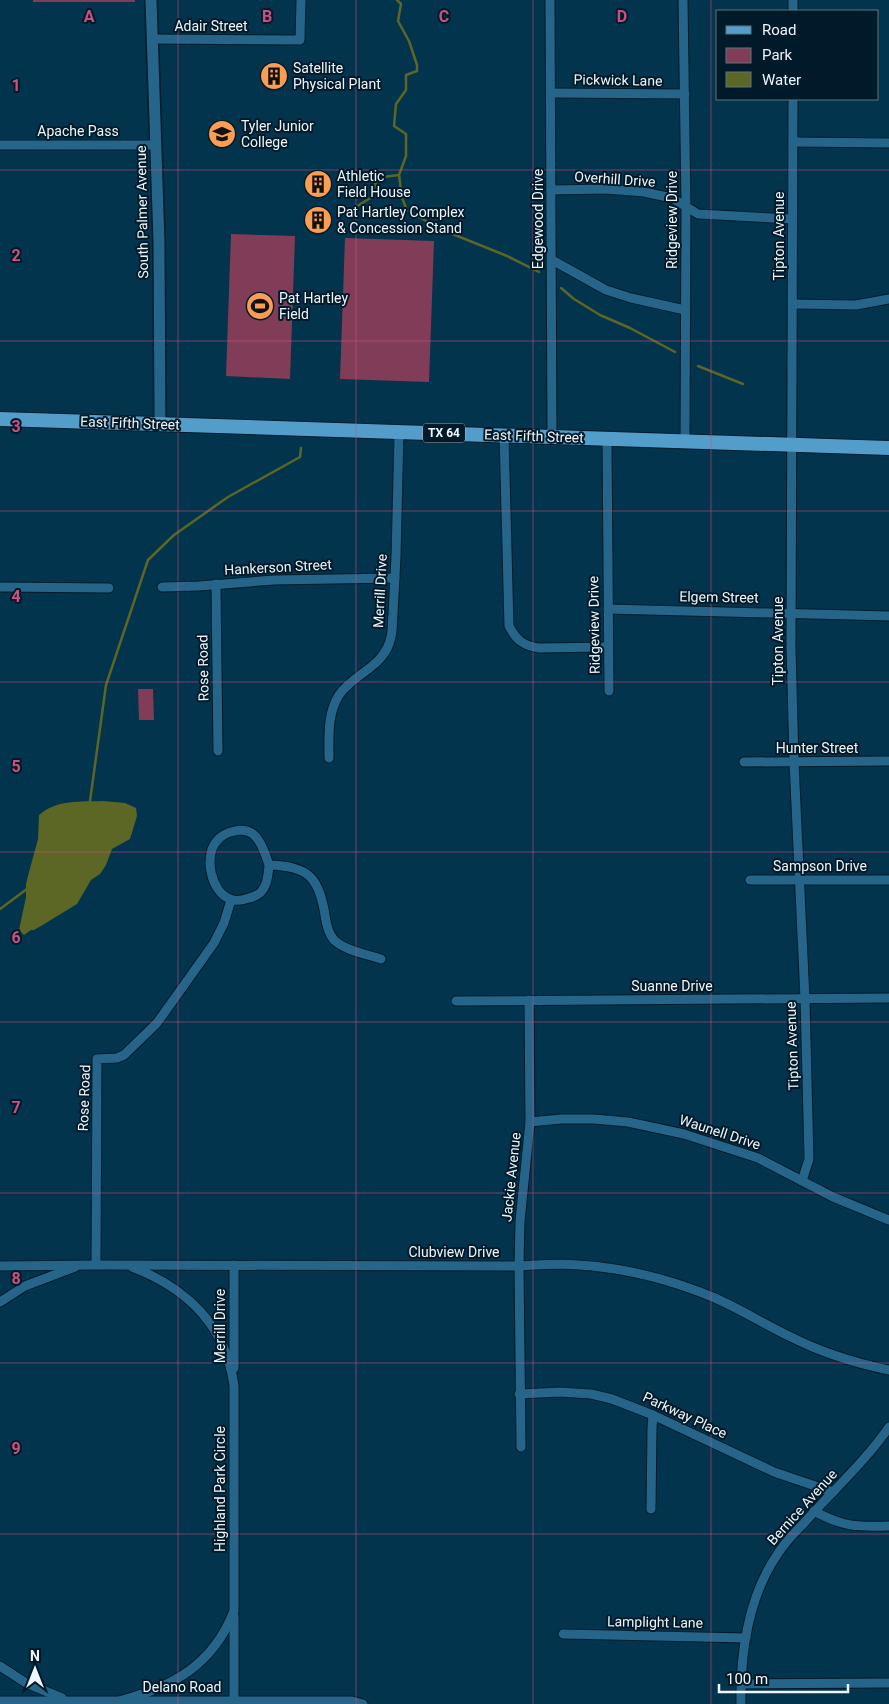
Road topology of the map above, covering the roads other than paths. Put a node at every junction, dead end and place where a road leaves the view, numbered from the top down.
1 (152, 0) edge
2 (300, 0) edge
3 (550, 0) edge
4 (683, 0) edge
5 (152, 39) junction
6 (551, 93) junction
7 (685, 94) junction
8 (793, 100) edge
9 (793, 142) junction
10 (889, 143) edge
11 (0, 145) edge
12 (156, 145) junction
13 (551, 190) junction
14 (686, 206) junction
15 (792, 219) junction
16 (552, 260) junction
17 (889, 299) edge
18 (793, 304) junction
19 (685, 310) junction
20 (0, 419) edge
21 (160, 424) junction
22 (399, 432) junction
23 (504, 435) junction
24 (552, 437) junction
25 (607, 439) junction
26 (685, 441) junction
27 (793, 445) junction
28 (889, 448) edge
29 (395, 578) junction
30 (216, 584) junction
31 (0, 587) edge
32 (162, 587) dead end
33 (109, 588) dead end
34 (608, 609) junction
35 (792, 612) junction
36 (889, 616) edge
37 (608, 648) junction
38 (609, 691) dead end
39 (218, 751) dead end
40 (329, 758) dead end
41 (889, 761) edge
42 (744, 762) dead end
43 (794, 762) junction
44 (269, 865) junction
45 (750, 880) dead end
46 (799, 880) junction
47 (889, 880) edge
48 (231, 900) junction
49 (381, 959) dead end
50 (889, 998) edge
51 (805, 999) junction
52 (529, 1000) junction
53 (456, 1001) dead end
54 (530, 1122) junction
55 (802, 1181) junction
56 (889, 1220) edge
57 (96, 1264) junction
58 (82, 1265) junction
59 (127, 1265) junction
60 (234, 1265) junction
61 (0, 1266) edge
62 (519, 1266) junction
63 (0, 1302) edge
64 (889, 1370) edge
65 (234, 1386) junction
66 (519, 1394) junction
67 (654, 1415) junction
68 (889, 1427) edge
69 (521, 1447) dead end
70 (833, 1492) junction
71 (651, 1509) dead end
72 (814, 1511) junction
73 (889, 1526) edge
74 (234, 1611) junction
75 (563, 1634) dead end
76 (746, 1638) junction
77 (0, 1666) edge
78 (889, 1683) edge
79 (741, 1684) junction
80 (0, 1701) edge
81 (72, 1701) junction
82 (119, 1701) junction
83 (234, 1702) edge
84 (97, 1703) edge
85 (363, 1704) edge
86 (741, 1704) edge

1 - 5 street, South Palmer Avenue
2 - 5 street, Adair Street
3 - 6 street, Edgewood Drive
4 - 7 street, Ridgeview Drive
5 - 12 street, South Palmer Avenue
6 - 7 street, Pickwick Lane
6 - 13 street, Edgewood Drive
7 - 14 street, Ridgeview Drive
8 - 9 street, Tipton Avenue
9 - 10 street
9 - 15 street, Tipton Avenue
11 - 12 street, Apache Pass
12 - 21 street, South Palmer Avenue
13 - 14 street, Overhill Drive
13 - 16 street, Edgewood Drive
14 - 15 street, Overhill Drive
14 - 19 street, Ridgeview Drive
15 - 18 street, Tipton Avenue
16 - 19 street
16 - 24 street, Edgewood Drive
17 - 18 street
18 - 27 street, Tipton Avenue
19 - 26 street, Ridgeview Drive
20 - 21 main road, East Fifth Street / TX 64
21 - 22 main road, East Fifth Street / TX 64
22 - 23 main road, East Fifth Street / TX 64
22 - 29 street, Merrill Drive
23 - 24 main road, East Fifth Street / TX 64
23 - 37 street
24 - 25 main road, East Fifth Street / TX 64
25 - 26 main road, East Fifth Street / TX 64
25 - 34 street, Ridgeview Drive
26 - 27 main road, East Fifth Street / TX 64
27 - 28 main road, East Fifth Street / TX 64
27 - 35 street, Tipton Avenue
29 - 30 street, Hankerson Street
29 - 40 street, Merrill Drive
30 - 32 street, Hankerson Street
30 - 39 street, Rose Road
31 - 33 street
34 - 35 street, Elgem Street
34 - 37 street, Ridgeview Drive
35 - 36 street, Elgem Street
35 - 43 street, Tipton Avenue
37 - 38 street, Ridgeview Drive
41 - 43 street, Hunter Street
42 - 43 street, Hunter Street
43 - 46 street, Tipton Avenue
44 - 48 street
44 - 48 street
44 - 49 street
45 - 46 street, Sampson Drive
46 - 47 street, Sampson Drive
46 - 51 street, Tipton Avenue
48 - 57 street, Rose Road
50 - 51 street, Suanne Drive
51 - 52 street, Suanne Drive
51 - 55 street, Tipton Avenue
52 - 53 street, Suanne Drive
52 - 54 street, Jackie Avenue
54 - 55 street, Waunell Drive
54 - 62 street, Jackie Avenue
55 - 56 street, Waunell Drive
57 - 58 street, Clubview Drive
57 - 59 street, Clubview Drive
58 - 61 street, Clubview Drive
58 - 63 street
59 - 60 street, Clubview Drive
59 - 65 street, Highland Park Circle
60 - 62 street, Clubview Drive
60 - 65 street, Merrill Drive
62 - 64 street, Clubview Drive
62 - 66 street, Jackie Avenue
65 - 74 street, Highland Park Circle
66 - 67 street, Parkway Place
66 - 69 street, Jackie Avenue
67 - 70 street, Parkway Place
67 - 71 street
68 - 70 street, Bernice Avenue
70 - 72 street, Bernice Avenue
72 - 73 street
72 - 76 street, Bernice Avenue
74 - 82 street, Highland Park Circle
74 - 83 street
75 - 76 street, Lamplight Lane
76 - 79 street, Bernice Avenue
77 - 81 street
78 - 79 street
79 - 86 street, Bernice Avenue
80 - 81 street, Delano Road
81 - 84 street, Delano Road
82 - 83 street, Delano Road
82 - 84 street, Delano Road
83 - 85 street, Delano Road

